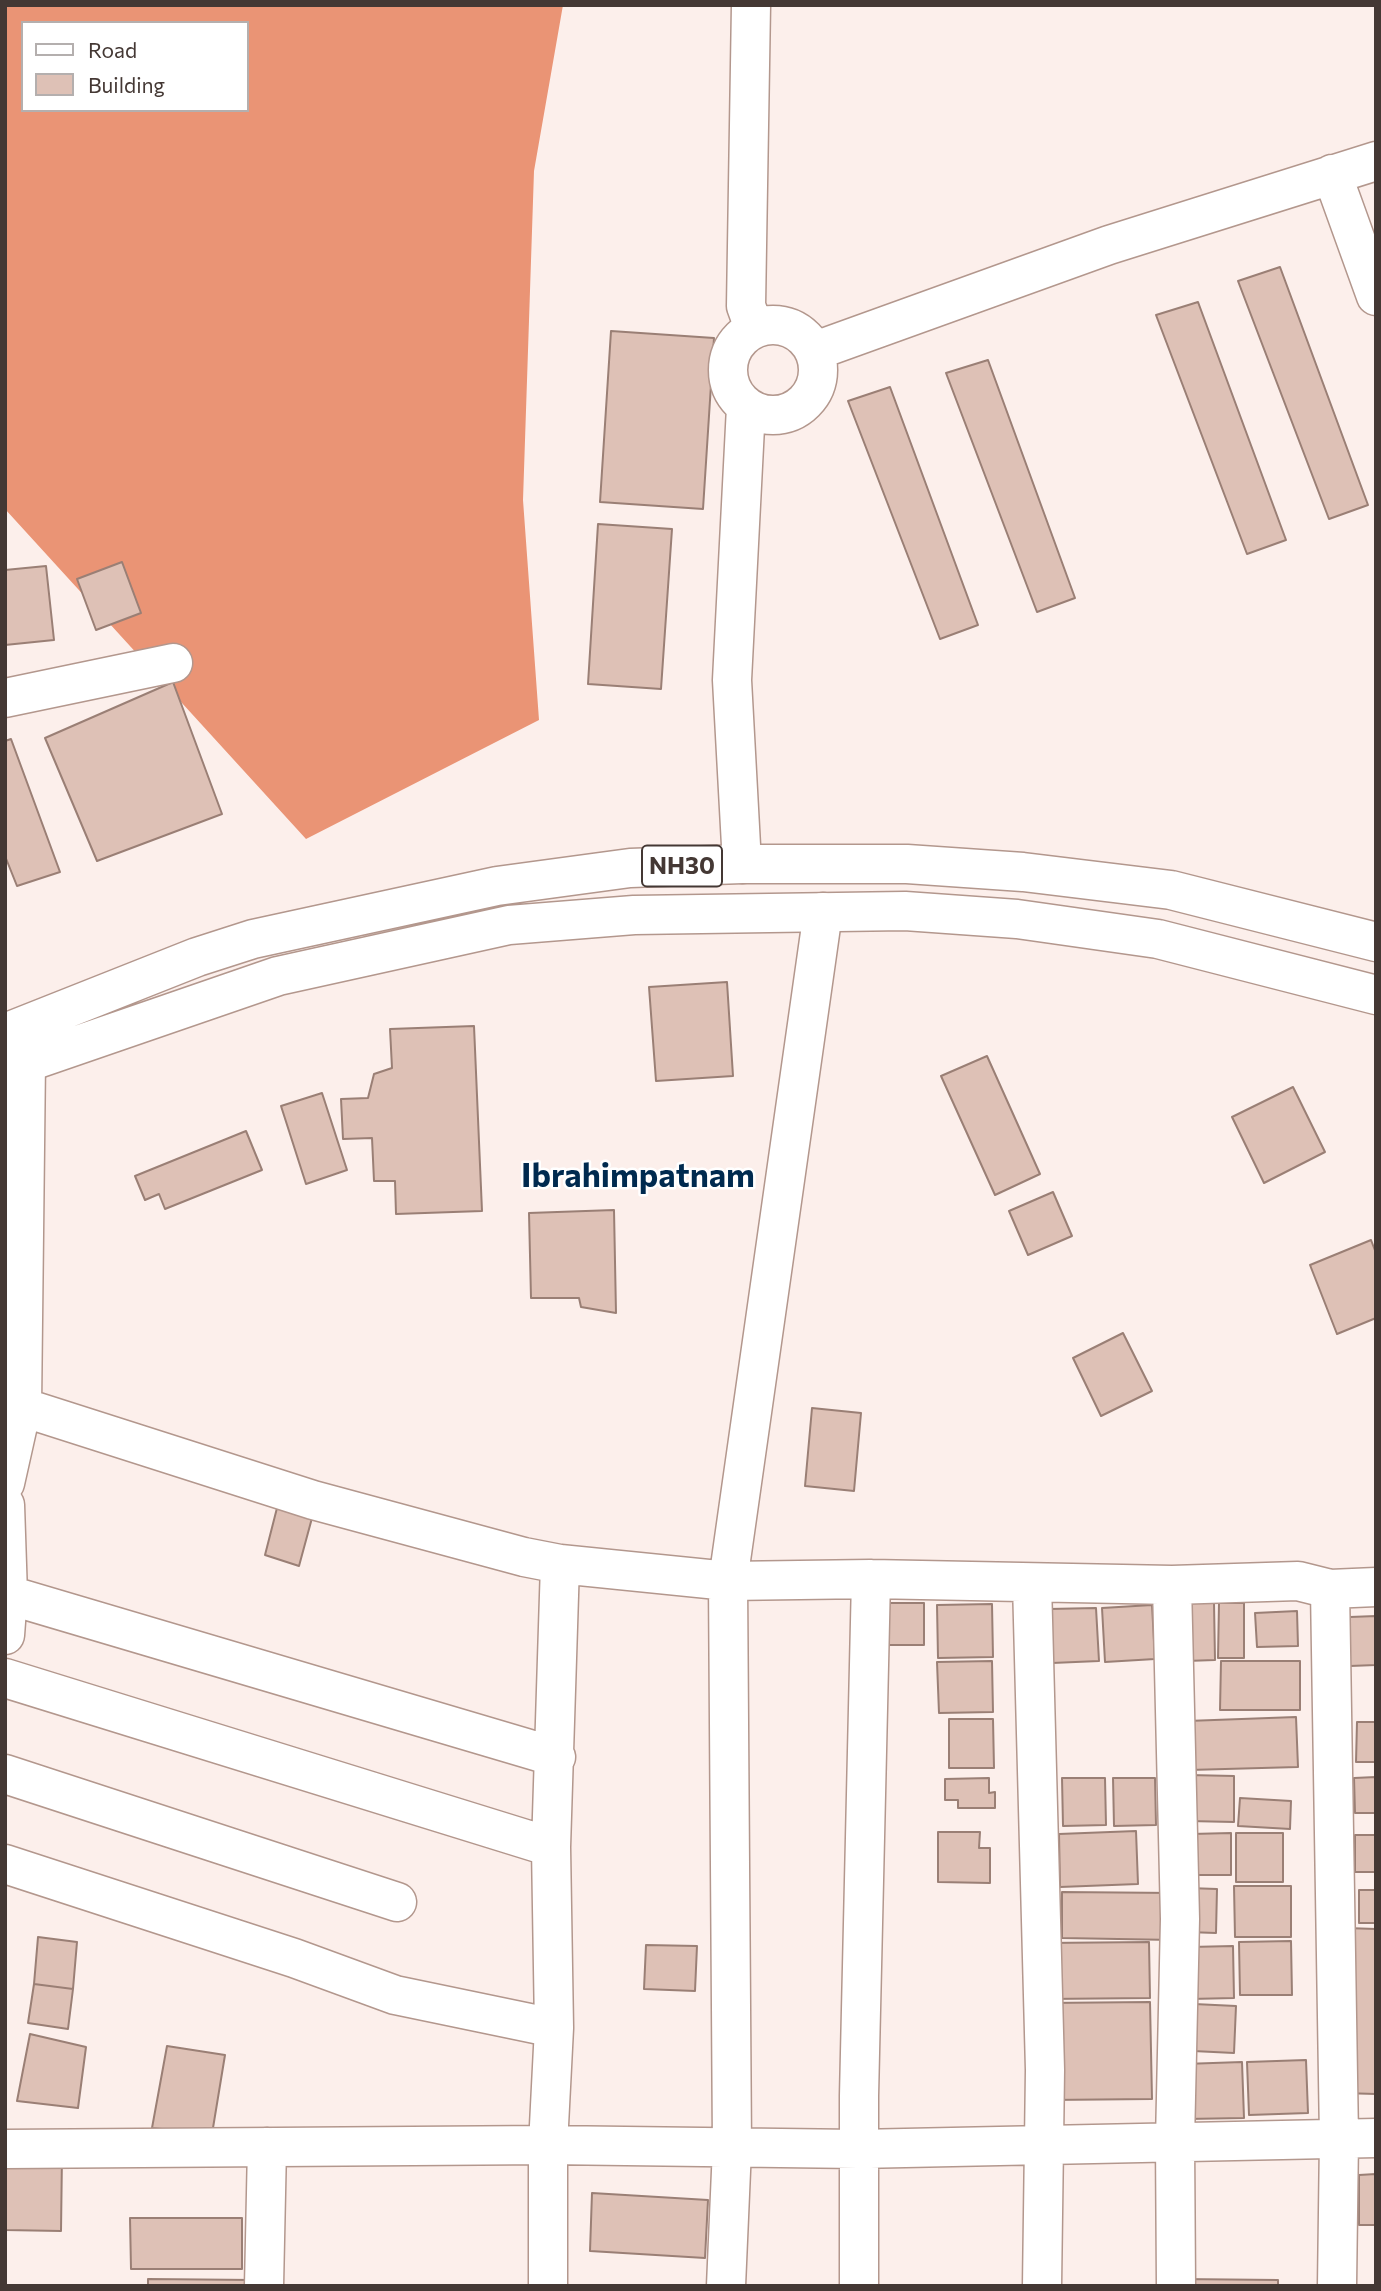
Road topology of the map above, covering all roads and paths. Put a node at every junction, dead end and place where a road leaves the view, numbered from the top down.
1 (751, 5) edge
2 (1376, 161) edge
3 (1332, 174) junction
4 (1376, 296) edge
5 (754, 328) junction
6 (815, 351) junction
7 (746, 407) junction
8 (173, 663) dead end
9 (5, 698) edge
10 (742, 864) junction
11 (823, 912) junction
12 (1376, 942) edge
13 (198, 957) junction
14 (1376, 995) edge
15 (208, 1000) junction
16 (12, 1054) edge
17 (14, 1404) edge
18 (5, 1483) edge
19 (5, 1505) edge
20 (560, 1564) junction
21 (871, 1579) junction
22 (728, 1581) junction
23 (1032, 1583) junction
24 (1172, 1585) junction
25 (1376, 1587) edge
26 (1330, 1589) junction
27 (7, 1594) edge
28 (5, 1635) edge
29 (5, 1678) edge
30 (556, 1757) junction
31 (5, 1774) edge
32 (551, 1847) junction
33 (5, 1864) edge
34 (397, 1902) dead end
35 (554, 2028) junction
36 (1357, 2138) edge
37 (1175, 2141) junction
38 (1045, 2144) junction
39 (548, 2145) junction
40 (267, 2147) junction
41 (732, 2148) junction
42 (5, 2149) edge
43 (858, 2149) junction
44 (264, 2286) edge
45 (548, 2286) edge
46 (726, 2286) edge
47 (859, 2286) edge
48 (1042, 2286) edge
49 (1175, 2286) edge
50 (1337, 2286) edge

1 - 5 main road
2 - 3 main road
3 - 4 main road
3 - 6 main road
5 - 6 main road
5 - 7 main road
6 - 7 main road
7 - 10 main road
8 - 9 main road
10 - 12 main road, NH30
10 - 13 main road, NH30
11 - 14 main road, NH30
11 - 15 main road, NH30
11 - 22 main road
13 - 15 main road
13 - 16 main road, NH30
15 - 16 main road, NH30
16 - 17 main road
17 - 18 main road
17 - 20 main road
19 - 27 main road
20 - 22 main road
20 - 30 main road
21 - 22 main road
21 - 23 main road
21 - 43 main road
22 - 41 main road
23 - 24 main road
23 - 38 main road
24 - 26 main road
24 - 37 main road
25 - 26 main road
26 - 36 main road
27 - 28 main road
27 - 30 main road
29 - 32 main road
30 - 32 main road
31 - 34 main road
32 - 35 main road
33 - 35 main road
35 - 39 main road
36 - 37 main road
36 - 50 main road
37 - 38 main road
37 - 49 main road
38 - 43 main road
38 - 48 main road
39 - 40 main road
39 - 41 main road
39 - 45 main road
40 - 42 main road
40 - 44 main road
41 - 43 main road
41 - 46 main road
43 - 47 main road

